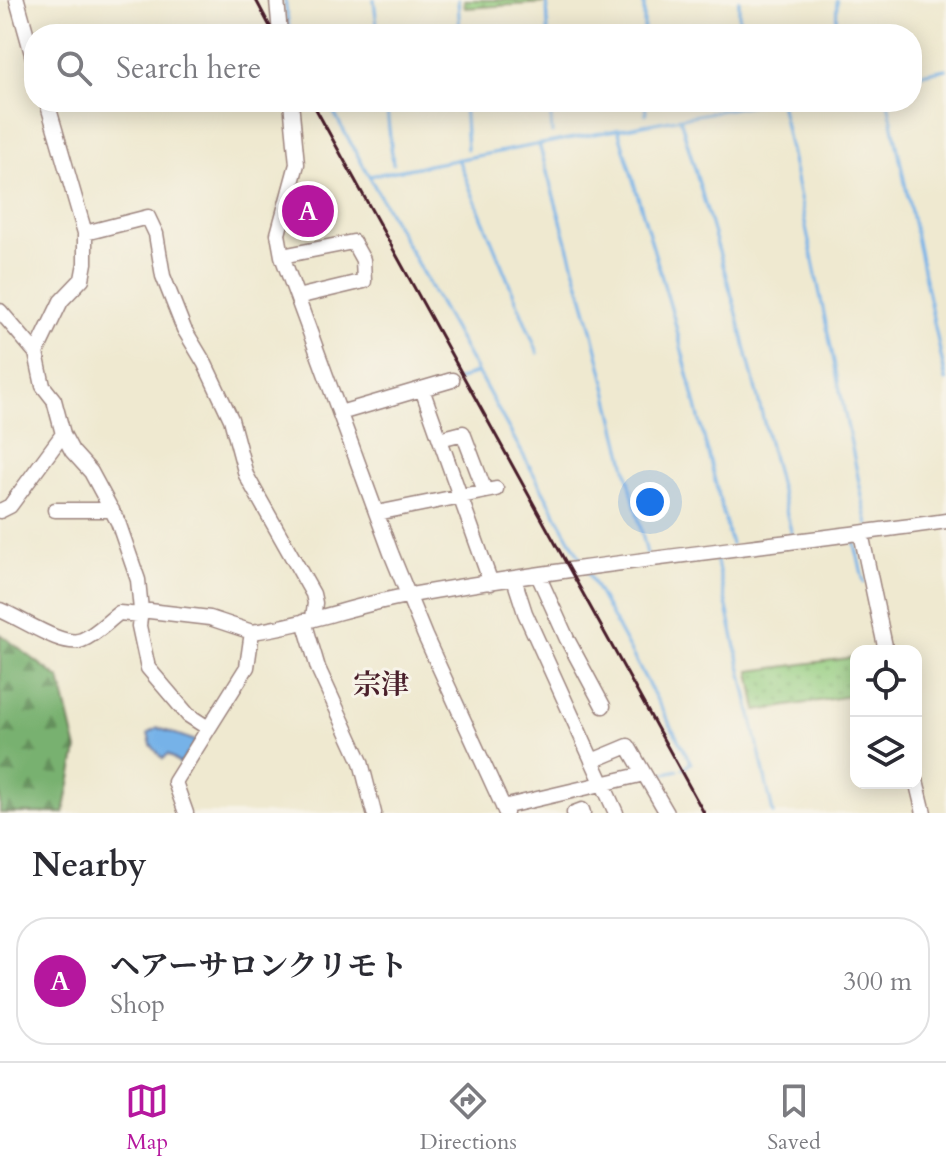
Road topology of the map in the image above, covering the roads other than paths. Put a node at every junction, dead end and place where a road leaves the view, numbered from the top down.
1 (17, 0) edge
2 (277, 0) edge
3 (279, 24) edge
4 (24, 25) edge
5 (50, 112) edge
6 (292, 112) edge
7 (85, 233) junction
8 (282, 256) junction
9 (297, 297) junction
10 (0, 311) edge
11 (36, 353) junction
12 (452, 380) dead end
13 (422, 389) junction
14 (340, 413) junction
15 (63, 434) junction
16 (440, 439) junction
17 (459, 495) junction
18 (55, 510) dead end
19 (112, 510) junction
20 (0, 511) edge
21 (377, 513) junction
22 (946, 521) edge
23 (862, 536) junction
24 (540, 579) junction
25 (491, 583) junction
26 (515, 583) junction
27 (410, 595) junction
28 (0, 610) edge
29 (141, 613) junction
30 (308, 620) junction
31 (252, 632) junction
32 (885, 645) edge
33 (603, 706) dead end
34 (208, 728) junction
35 (592, 761) junction
36 (648, 775) junction
37 (604, 787) junction
38 (918, 789) edge
39 (508, 807) edge
40 (186, 813) edge
41 (374, 813) edge
42 (574, 813) edge
43 (583, 813) edge
44 (616, 813) edge
45 (667, 813) edge
46 (924, 813) edge

1 - 4 street
2 - 3 street
5 - 7 street
6 - 8 street
7 - 11 street
7 - 30 street
8 - 9 street
8 - 9 street
9 - 14 street
10 - 11 street
11 - 15 street
12 - 13 street
13 - 14 street
13 - 16 street
14 - 21 street
15 - 19 street
15 - 20 street
16 - 17 street
16 - 17 street
17 - 21 street
17 - 25 street
18 - 19 street
19 - 29 street
21 - 27 street
22 - 23 street
23 - 24 street
23 - 32 street
24 - 26 street
24 - 33 street
25 - 26 street
25 - 27 street
26 - 35 street
27 - 30 street
27 - 39 street
28 - 29 street
29 - 31 street
29 - 34 street
30 - 31 street
30 - 41 street
31 - 34 street
34 - 40 street
35 - 36 street
35 - 37 street
36 - 37 street
36 - 45 street
37 - 39 street
37 - 44 street
38 - 46 street
42 - 43 street

